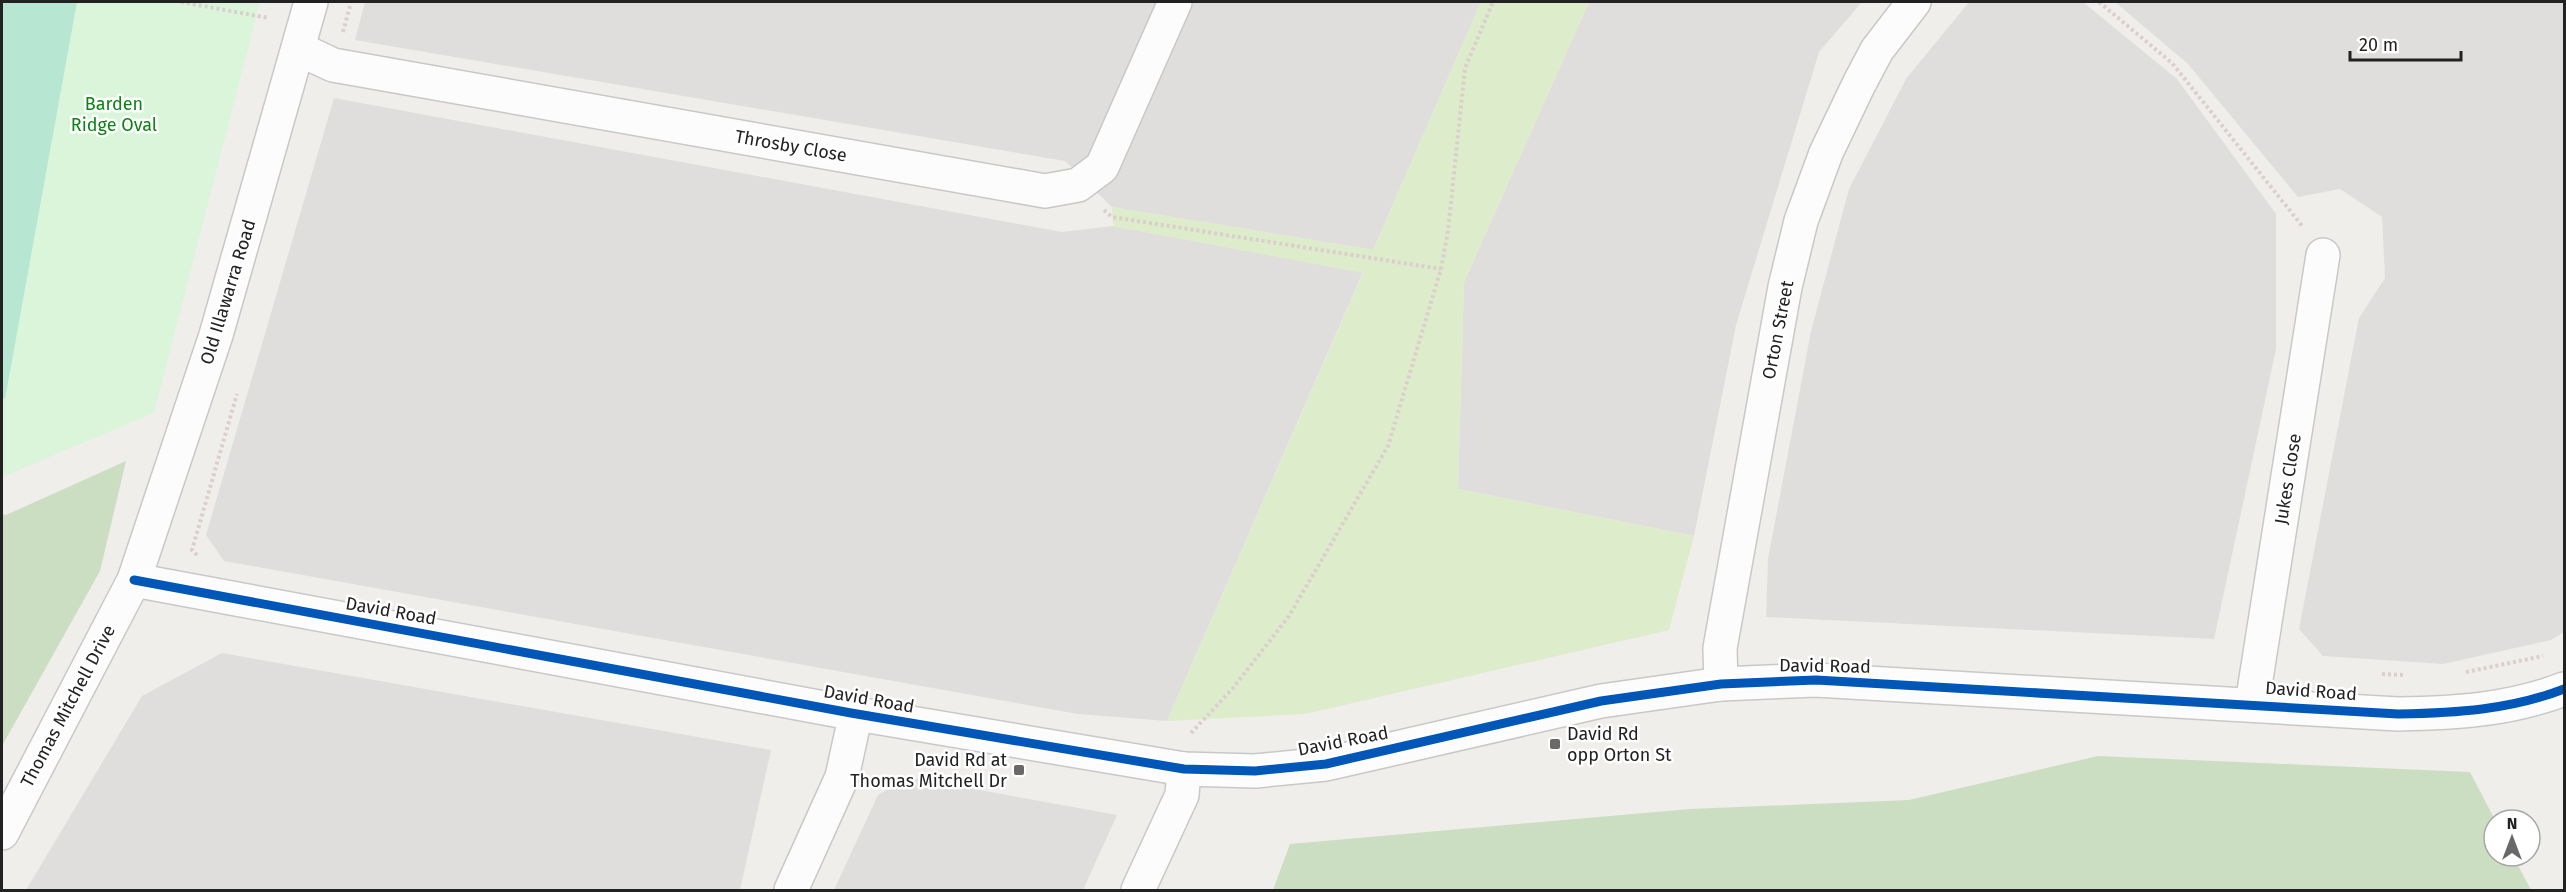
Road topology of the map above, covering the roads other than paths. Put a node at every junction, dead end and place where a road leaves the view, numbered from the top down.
1 (311, 2) edge
2 (1175, 2) edge
3 (1914, 2) edge
4 (299, 49) junction
5 (2323, 255) road end
6 (134, 580) junction
7 (1721, 684) junction
8 (2565, 689) edge
9 (2252, 704) junction
10 (856, 713) junction
11 (1184, 769) junction
12 (2, 833) edge
13 (791, 891) edge
14 (1138, 891) edge

1 - 4 street, Old Illawarra Road
2 - 4 street, Throsby Close
3 - 7 street, Orton Street
4 - 6 street, Old Illawarra Road
5 - 9 street, Jukes Close
6 - 10 street, David Road
6 - 12 street, Thomas Mitchell Drive
7 - 9 street, David Road
7 - 11 street, David Road
8 - 9 street, David Road
10 - 11 street, David Road
10 - 13 street
11 - 14 street

